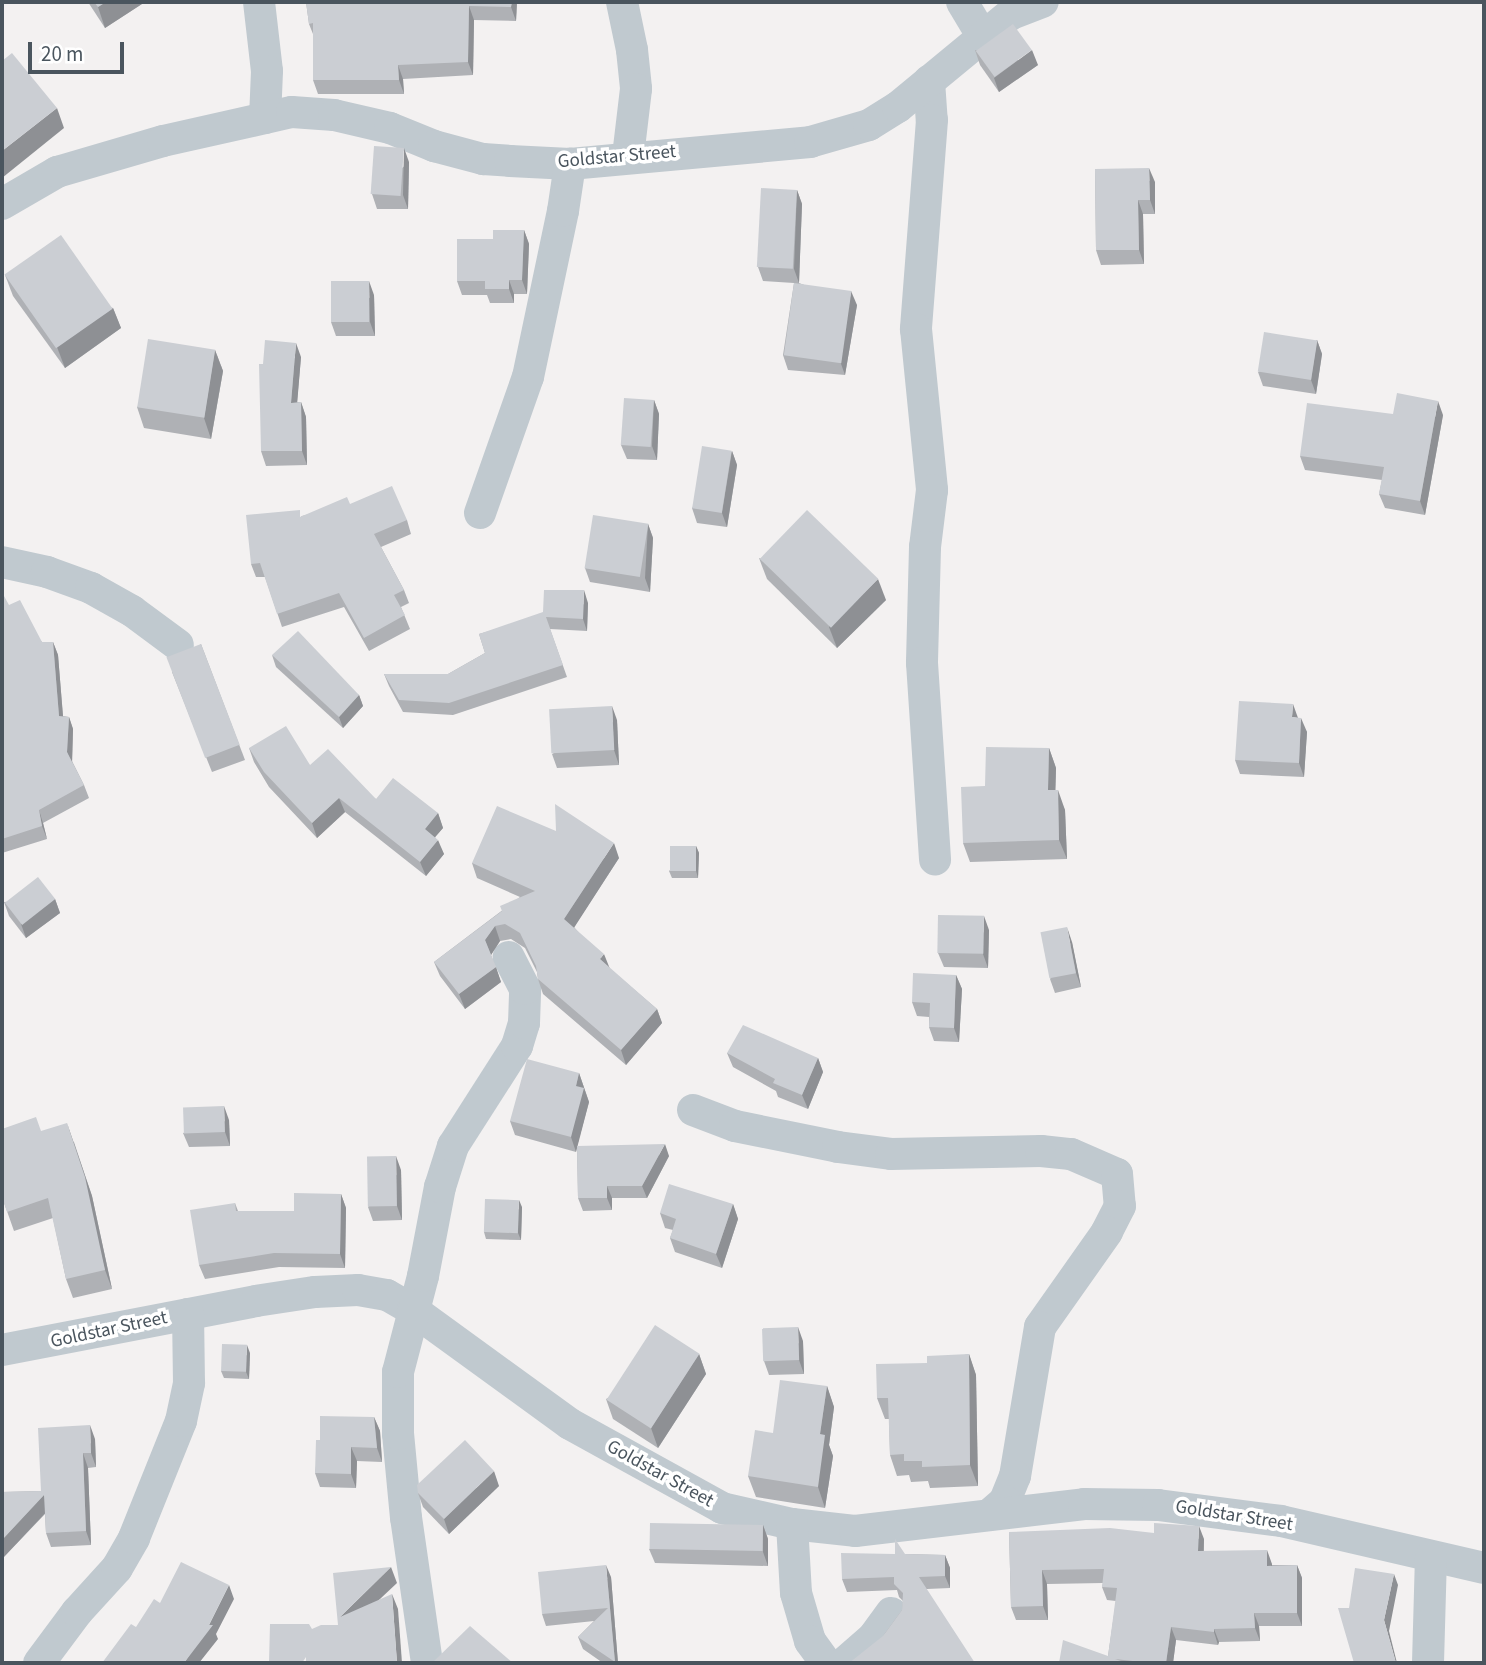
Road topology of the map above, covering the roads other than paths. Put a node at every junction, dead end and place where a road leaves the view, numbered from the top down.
1 (259, 2) edge
2 (622, 2) edge
3 (962, 2) edge
4 (1043, 2) edge
5 (983, 37) junction
6 (929, 82) junction
7 (265, 118) junction
8 (628, 156) junction
9 (570, 164) junction
10 (2, 204) edge
11 (481, 513) dead end
12 (2, 562) edge
13 (178, 645) dead end
14 (935, 860) dead end
15 (509, 957) dead end
16 (692, 1110) dead end
17 (414, 1310) junction
18 (188, 1314) junction
19 (2, 1350) edge
20 (989, 1515) junction
21 (792, 1524) junction
22 (1431, 1557) junction
23 (1484, 1568) edge
24 (891, 1613) dead end
25 (39, 1663) edge
26 (427, 1663) edge
27 (826, 1663) edge
28 (844, 1663) edge
29 (1428, 1663) edge

1 - 7 street
2 - 8 street
3 - 5 street
4 - 5 street, Goldstar Street
5 - 6 street, Goldstar Street
6 - 8 street, Goldstar Street
6 - 14 street
7 - 9 street, Goldstar Street
7 - 10 street, Goldstar Street
8 - 9 street, Goldstar Street
9 - 11 street
12 - 13 street
15 - 17 street
16 - 20 street
17 - 18 street, Goldstar Street
17 - 21 street, Goldstar Street
17 - 26 street
18 - 19 street, Goldstar Street
18 - 25 street
20 - 21 street, Goldstar Street
20 - 22 street, Goldstar Street
21 - 27 street
22 - 23 street, Goldstar Street
22 - 29 street
24 - 28 street

